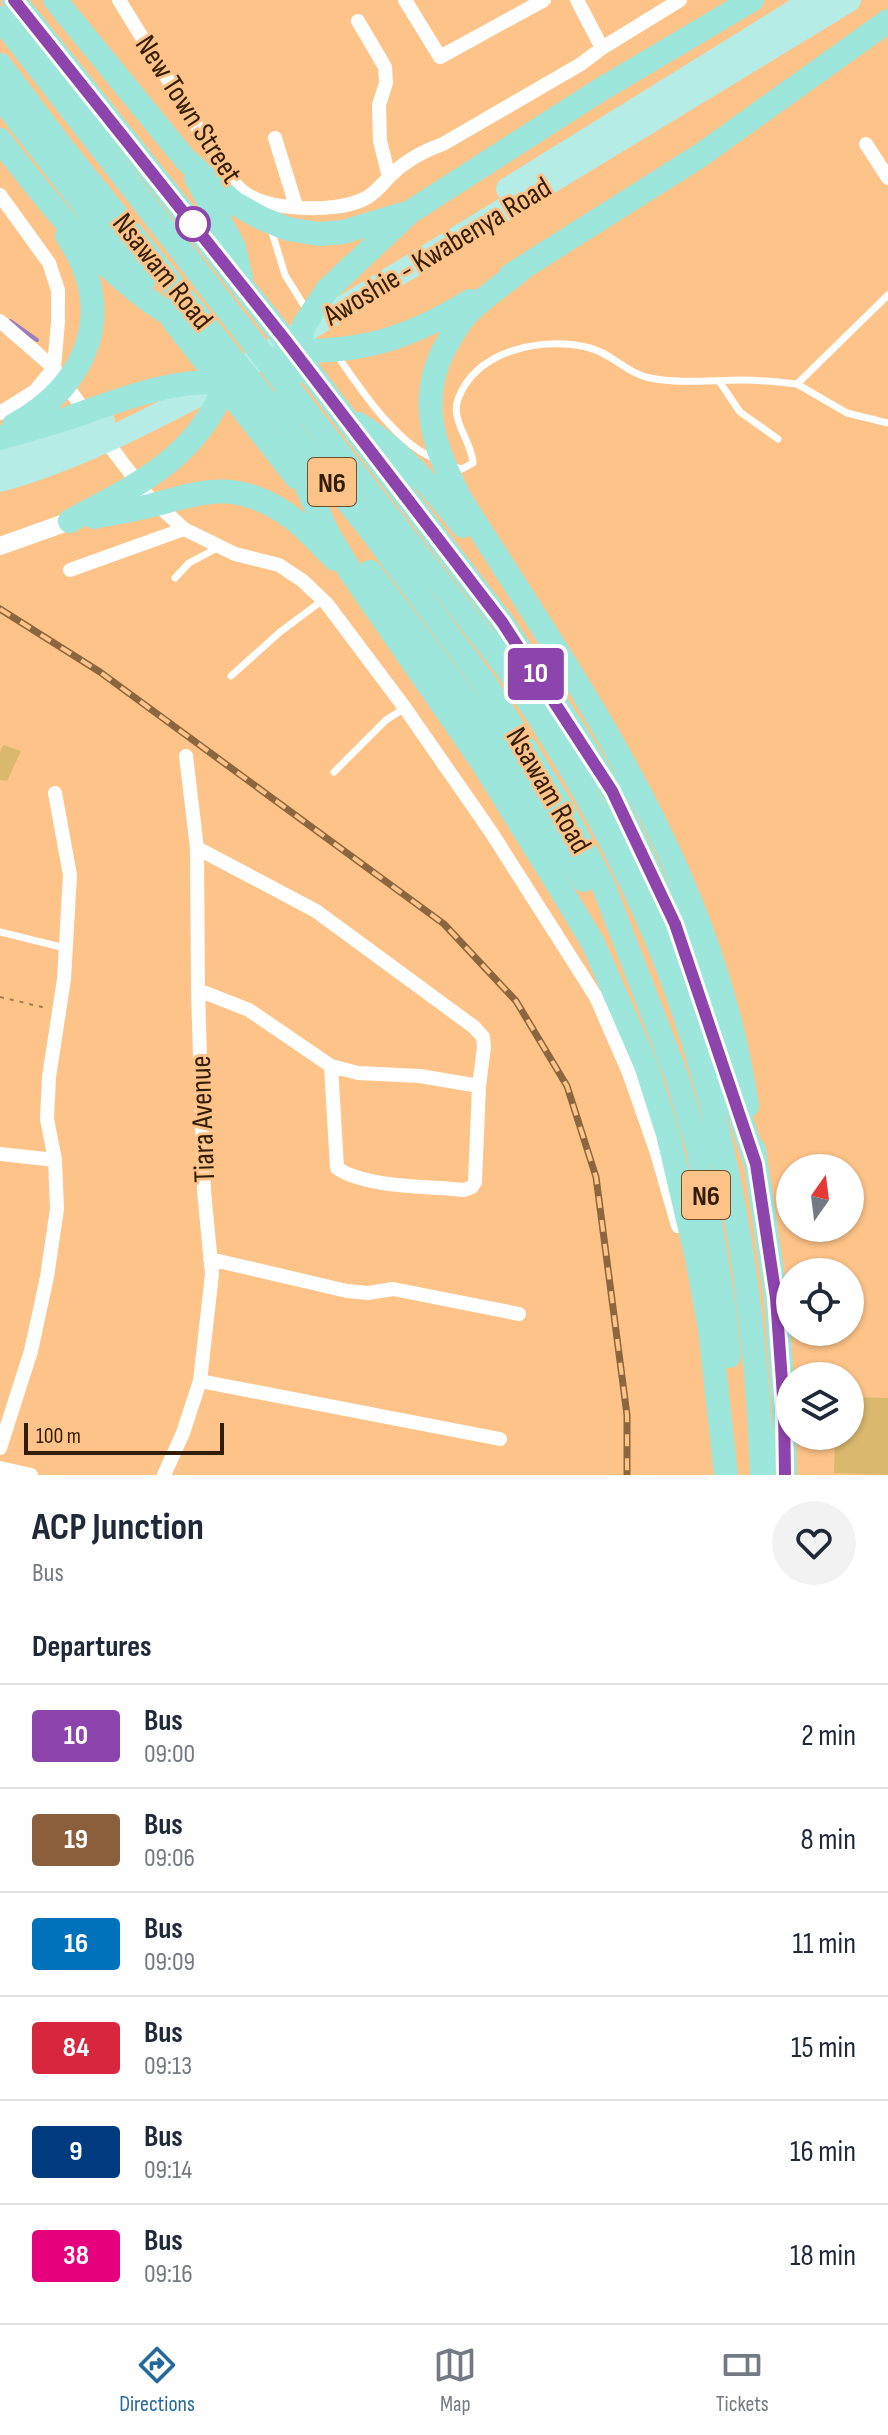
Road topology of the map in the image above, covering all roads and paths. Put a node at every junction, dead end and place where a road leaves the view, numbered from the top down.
1 (14, 0) edge
2 (55, 0) edge
3 (119, 0) edge
4 (405, 0) edge
5 (544, 0) edge
6 (577, 0) edge
7 (680, 0) edge
8 (752, 0) edge
9 (813, 0) edge
10 (849, 0) edge
11 (0, 18) edge
12 (358, 21) dead end
13 (888, 21) edge
14 (602, 48) junction
15 (0, 65) edge
16 (0, 97) edge
17 (650, 110) junction
18 (275, 138) dead end
19 (0, 140) edge
20 (866, 144) dead end
21 (185, 159) junction
22 (28, 177) junction
23 (389, 177) junction
24 (888, 178) edge
25 (0, 195) edge
26 (262, 203) junction
27 (296, 206) junction
28 (410, 212) junction
29 (523, 268) junction
30 (888, 295) edge
31 (0, 321) edge
32 (322, 333) dead end
33 (330, 345) dead end
34 (54, 368) junction
35 (719, 381) junction
36 (797, 384) junction
37 (0, 413) edge
38 (888, 423) edge
39 (0, 432) edge
40 (0, 438) edge
41 (778, 439) dead end
42 (0, 461) edge
43 (0, 480) edge
44 (70, 521) junction
45 (184, 529) junction
46 (0, 546) edge
47 (219, 547) junction
48 (70, 570) dead end
49 (352, 574) junction
50 (175, 578) dead end
51 (323, 600) junction
52 (530, 608) junction
53 (231, 676) dead end
54 (405, 708) junction
55 (186, 756) dead end
56 (334, 772) dead end
57 (55, 793) dead end
58 (197, 848) junction
59 (618, 929) junction
60 (0, 932) edge
61 (65, 948) junction
62 (198, 990) junction
63 (0, 997) edge
64 (59, 1011) junction
65 (331, 1066) junction
66 (479, 1086) junction
67 (0, 1154) edge
68 (55, 1160) junction
69 (756, 1164) junction
70 (697, 1258) junction
71 (210, 1259) junction
72 (519, 1314) dead end
73 (200, 1381) junction
74 (5, 1405) edge
75 (500, 1439) dead end
76 (0, 1448) edge
77 (0, 1468) edge
78 (31, 1475) edge
79 (164, 1475) edge
80 (726, 1475) edge
81 (738, 1475) edge
82 (762, 1475) edge
83 (785, 1475) edge

1 - 69 highway
2 - 21 highway
3 - 26 street, New Town Street
4 - 5 street
6 - 14 street
7 - 14 street, New Town Street
8 - 28 highway
9 - 17 main road
10 - 17 main road
11 - 82 highway, Nsawam Road / N6
12 - 23 street
13 - 29 highway
14 - 23 street, New Town Street
15 - 59 highway, Nsawam Road / N6
16 - 59 highway
17 - 42 main road, Awoshie - Kwabenya Road
17 - 43 main road, Awoshie - Kwabenya Road
18 - 27 street
19 - 22 highway
20 - 24 street
21 - 28 highway
21 - 44 highway
22 - 29 highway
22 - 39 highway
23 - 27 street, New Town Street
25 - 34 street
26 - 27 street, New Town Street
26 - 32 lane
28 - 49 highway
29 - 52 highway
30 - 36 lane
31 - 34 street
33 - 35 lane
34 - 37 street
34 - 45 street
35 - 36 lane
35 - 41 lane
36 - 38 lane
40 - 52 highway
44 - 46 street
44 - 49 highway
45 - 47 street
45 - 48 street
47 - 50 lane
47 - 51 street
49 - 70 highway
51 - 53 lane
51 - 54 street
52 - 69 highway
54 - 56 lane
54 - 70 street
55 - 58 street, Tiara Avenue
57 - 61 street
58 - 62 street, Tiara Avenue
58 - 66 street
59 - 81 highway, Nsawam Road / N6
60 - 61 lane
61 - 64 street
62 - 65 street
62 - 71 street, Tiara Avenue
63 - 64 path
64 - 68 street
65 - 66 street
65 - 66 street
67 - 68 street
68 - 74 street
69 - 83 highway
70 - 80 highway
71 - 72 street
71 - 73 street, Tiara Avenue
73 - 75 street
73 - 79 street, Tiara Avenue
74 - 76 street
77 - 78 street

